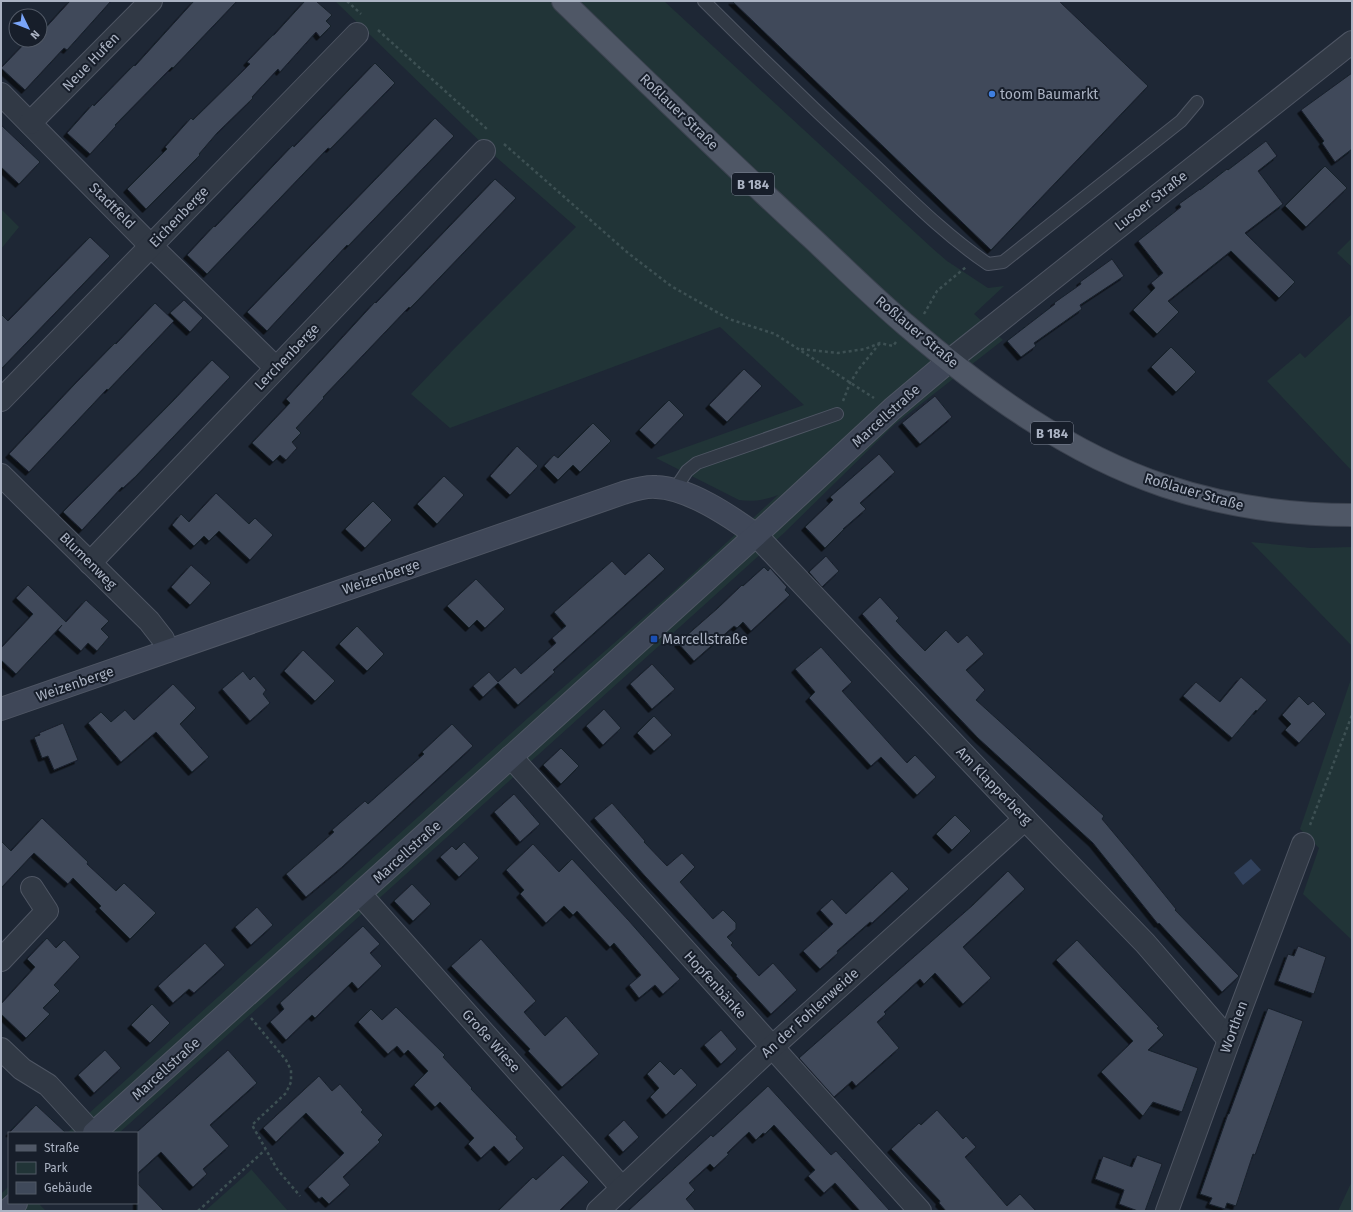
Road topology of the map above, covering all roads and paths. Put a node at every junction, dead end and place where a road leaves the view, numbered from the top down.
1 (151, 1) edge
2 (347, 1) edge
3 (563, 1) edge
4 (704, 1) edge
5 (365, 26) junction
6 (1352, 42) edge
7 (1, 94) edge
8 (1197, 102) dead end
9 (30, 123) junction
10 (492, 142) junction
11 (151, 246) junction
12 (880, 343) dead end
13 (950, 361) junction
14 (276, 368) junction
15 (850, 383) junction
16 (1, 400) edge
17 (892, 409) junction
18 (837, 414) joint
19 (1, 475) edge
20 (675, 490) junction
21 (1352, 515) edge
22 (756, 535) junction
23 (90, 564) junction
24 (167, 651) junction
25 (1, 709) edge
26 (1352, 715) edge
27 (511, 758) junction
28 (1026, 819) junction
29 (1303, 844) joint
30 (32, 888) dead end
31 (360, 894) junction
32 (1, 960) edge
33 (239, 1004) junction
34 (1229, 1040) junction
35 (1, 1048) edge
36 (771, 1048) junction
37 (92, 1132) edge
38 (94, 1132) edge
39 (265, 1150) junction
40 (622, 1188) junction
41 (300, 1196) dead end
42 (15, 1204) edge
43 (605, 1209) edge
44 (7, 1211) edge
45 (198, 1211) edge
46 (920, 1211) edge
47 (1167, 1211) edge

1 - 9 street, Neue Hufen
2 - 5 path
3 - 13 main road, Roßlauer Straße / B 184
4 - 8 lane
5 - 10 path
5 - 11 street, Eichenberge
6 - 13 street, Lusoer Straße
7 - 9 street, Stadtfeld
9 - 11 street, Stadtfeld
10 - 14 street, Lerchenberge
10 - 15 path
11 - 14 street, Stadtfeld
11 - 16 street, Eichenberge
12 - 15 path
13 - 17 street, Marcellstraße
13 - 21 main road, Roßlauer Straße / B 184
14 - 23 street, Lerchenberge
15 - 17 path
15 - 18 path
17 - 22 street, Marcellstraße
18 - 20 lane
19 - 23 street, Blumenweg
20 - 22 street, Weizenberge
20 - 24 street, Weizenberge
22 - 27 street, Marcellstraße
22 - 28 street, Am Klapperberg
23 - 24 street, Blumenweg
24 - 25 street, Weizenberge
26 - 29 path
27 - 31 street, Marcellstraße
27 - 36 street, Hopfenbänke
28 - 34 street, Am Klapperberg
28 - 36 street, An der Fohlenweide
29 - 34 street, Worthen
30 - 32 street
31 - 33 street, Marcellstraße
31 - 40 street, Große Wiese
33 - 38 street, Marcellstraße
33 - 39 path
34 - 47 street, Worthen
35 - 37 street
36 - 40 street, An der Fohlenweide
36 - 46 street, Hopfenbänke
39 - 41 path
39 - 45 path
40 - 43 street, An der Fohlenweide
42 - 44 street

